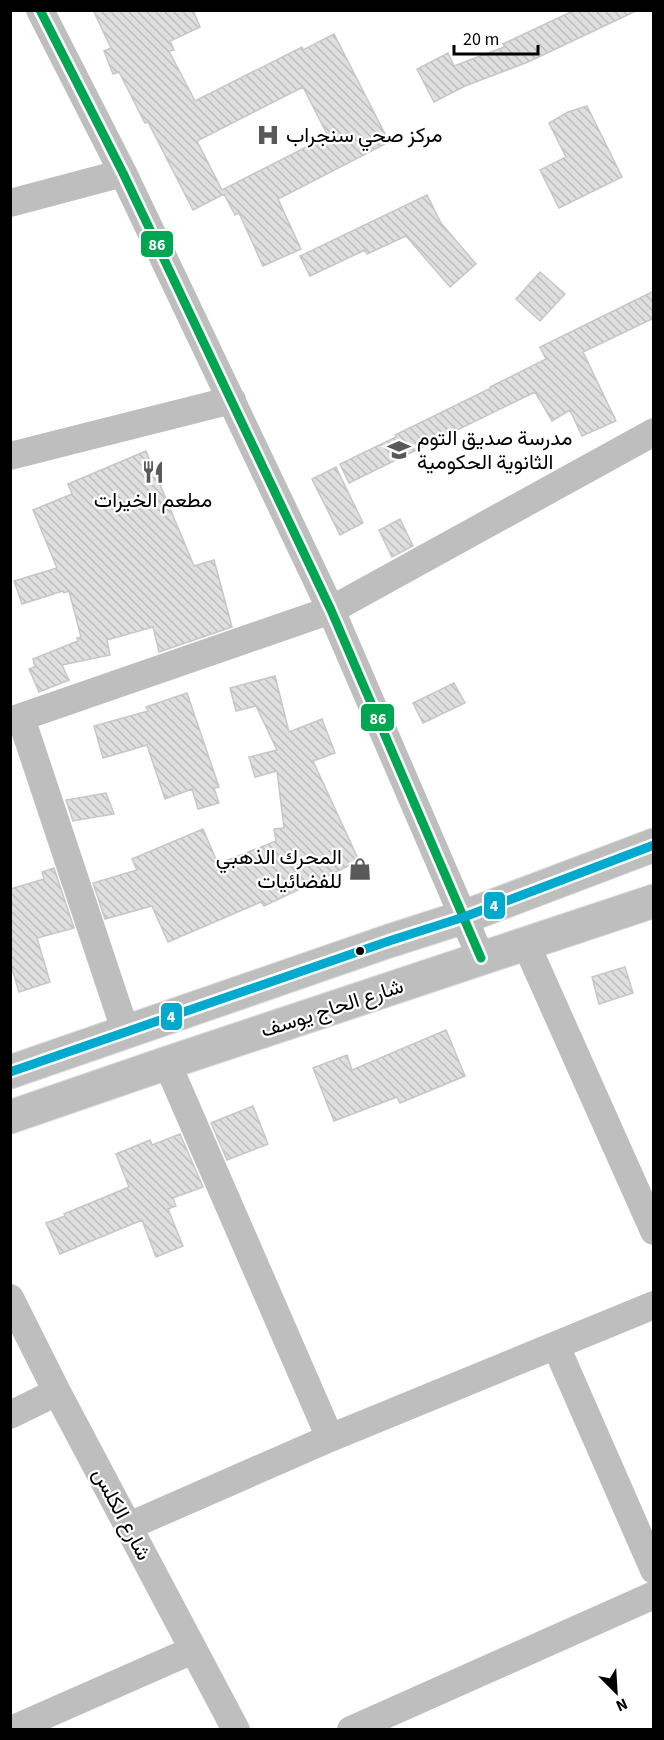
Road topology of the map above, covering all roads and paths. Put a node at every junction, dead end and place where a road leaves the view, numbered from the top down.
1 (44, 12) edge
2 (123, 172) junction
3 (10, 203) edge
4 (232, 400) junction
5 (654, 432) edge
6 (10, 456) edge
7 (331, 610) junction
8 (16, 720) edge
9 (654, 845) edge
10 (654, 901) edge
11 (464, 917) junction
12 (526, 944) junction
13 (482, 958) junction
14 (126, 1033) junction
15 (166, 1063) junction
16 (10, 1072) edge
17 (10, 1118) edge
18 (654, 1231) edge
19 (10, 1298) edge
20 (654, 1305) edge
21 (556, 1346) junction
22 (57, 1392) junction
23 (10, 1415) edge
24 (330, 1438) junction
25 (129, 1526) junction
26 (654, 1570) edge
27 (654, 1595) edge
28 (193, 1650) junction
29 (11, 1730) edge
30 (236, 1730) edge
31 (351, 1730) edge

1 - 2 street
2 - 3 street
2 - 4 street
4 - 6 street
4 - 7 street
5 - 7 street
7 - 8 street
7 - 11 street
8 - 14 street
9 - 11 main road, شارع الحاج يوسف
10 - 12 main road, شارع الحاج يوسف
11 - 13 street
11 - 14 main road, شارع الحاج يوسف
12 - 13 main road, شارع الحاج يوسف
12 - 18 street
13 - 15 main road, شارع الحاج يوسف
14 - 16 main road, شارع الحاج يوسف
15 - 17 main road, شارع الحاج يوسف
15 - 24 street
19 - 22 street, شارع الكلس
20 - 21 street
21 - 24 street
21 - 26 street
22 - 23 street
22 - 25 street, شارع الكلس
24 - 25 street
25 - 28 street, شارع الكلس
27 - 31 street
28 - 29 street
28 - 30 street, شارع الكلس

